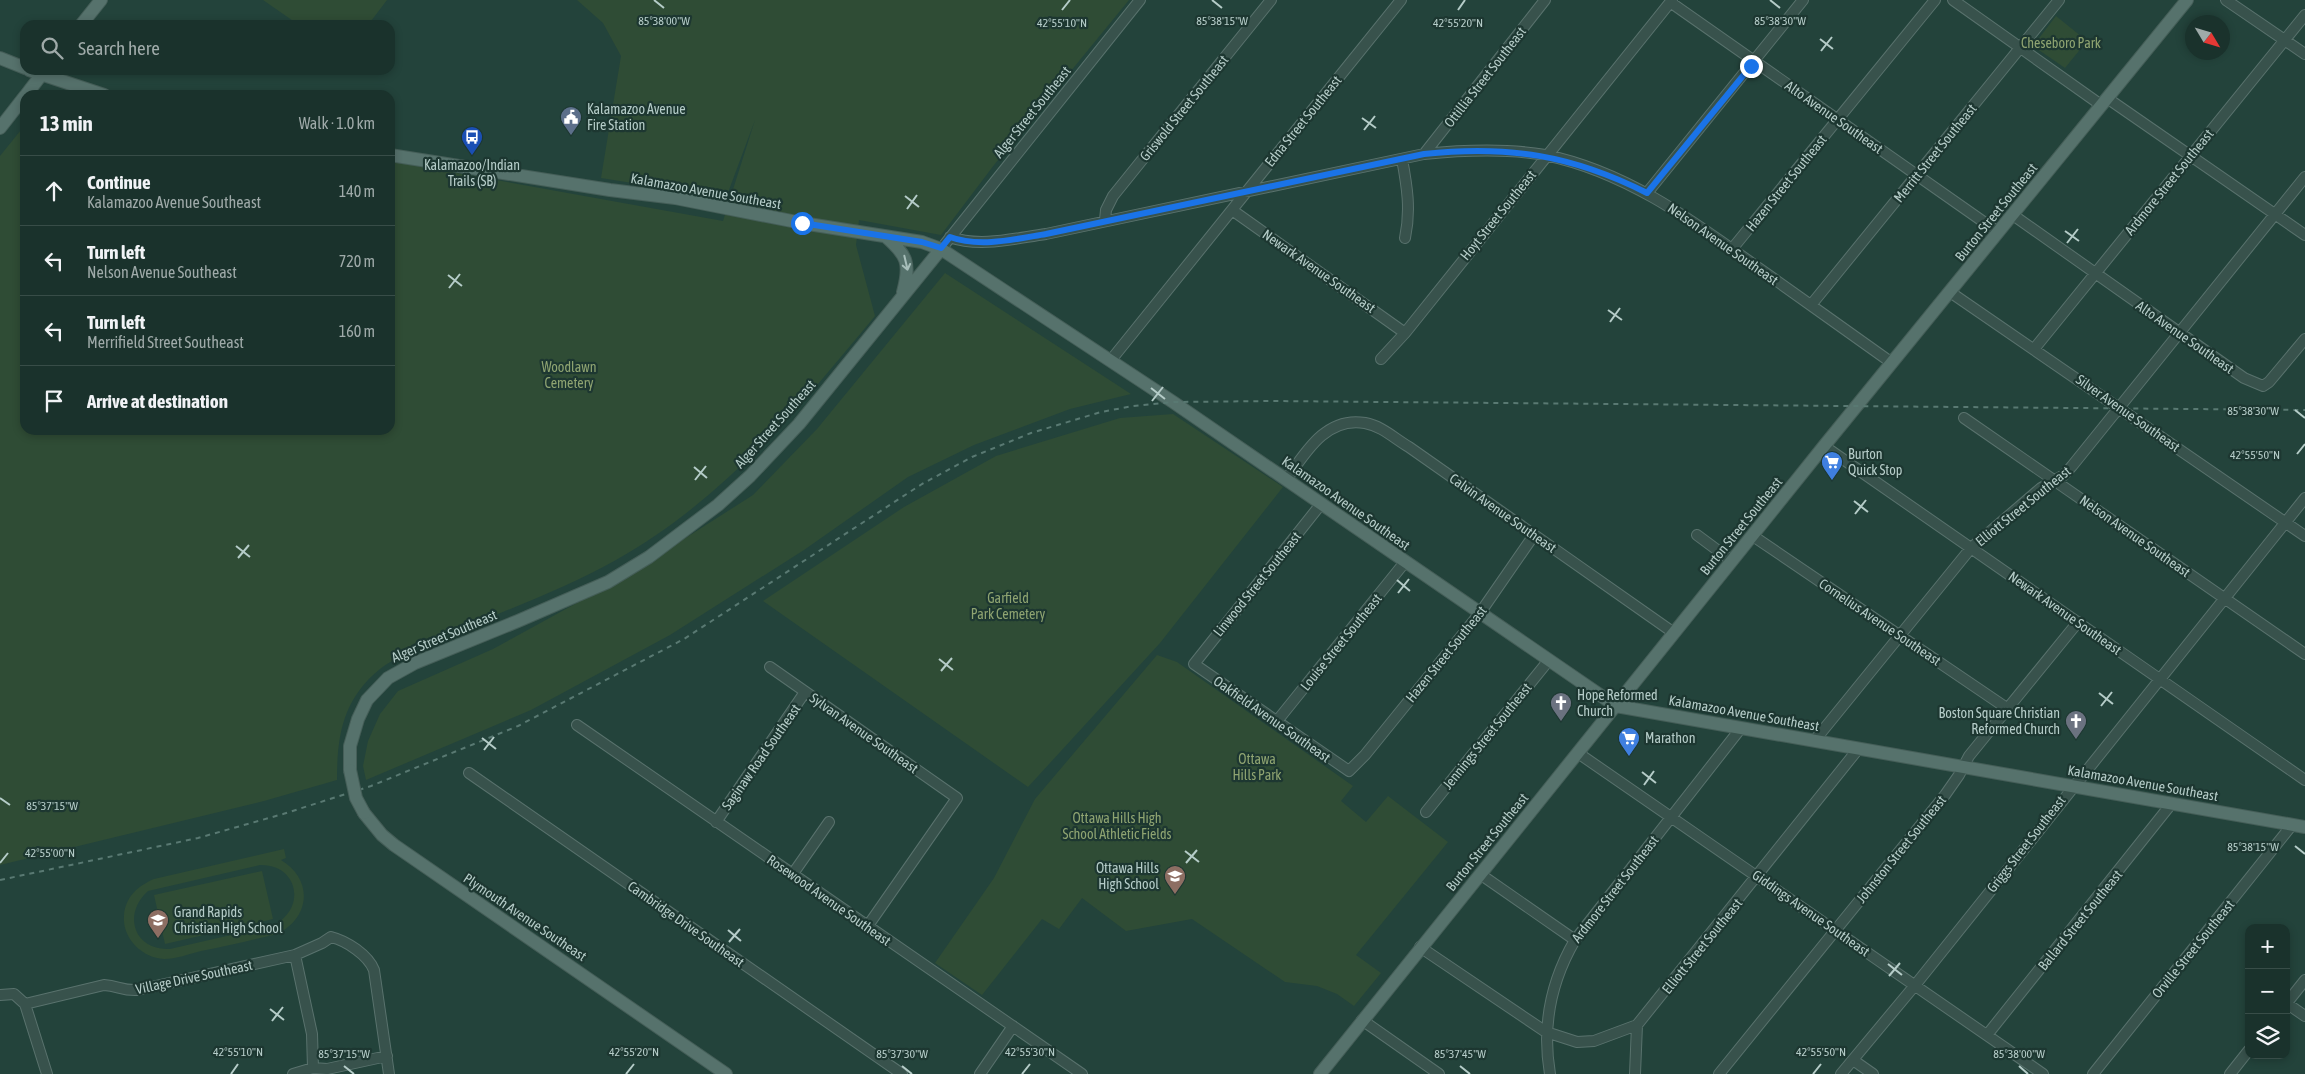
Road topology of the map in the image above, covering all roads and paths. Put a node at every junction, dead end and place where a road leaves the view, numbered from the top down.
1 (101, 0) edge
2 (1140, 0) edge
3 (1271, 0) edge
4 (1401, 0) edge
5 (1546, 0) edge
6 (1804, 0) edge
7 (1935, 0) edge
8 (1953, 0) edge
9 (2059, 0) edge
10 (2187, 0) edge
11 (2226, 0) edge
12 (1671, 1) edge
13 (2305, 15) edge
14 (85, 20) edge
15 (2284, 40) junction
16 (2020, 48) junction
17 (2305, 54) edge
18 (0, 58) edge
19 (1754, 61) junction
20 (20, 66) edge
21 (41, 75) edge
22 (49, 75) edge
23 (29, 90) edge
24 (90, 90) edge
25 (20, 102) edge
26 (2104, 102) junction
27 (1837, 119) junction
28 (0, 128) edge
29 (1424, 154) junction
30 (395, 156) edge
31 (1546, 156) junction
32 (2190, 156) junction
33 (1402, 158) junction
34 (1917, 175) junction
35 (2305, 177) edge
36 (1247, 190) junction
37 (1647, 193) junction
38 (1232, 210) junction
39 (2012, 214) junction
40 (2276, 215) junction
41 (1105, 220) junction
42 (1998, 232) junction
43 (2305, 235) edge
44 (885, 236) junction
45 (950, 237) junction
46 (1405, 238) dead end
47 (941, 248) junction
48 (1732, 249) junction
49 (2095, 274) junction
50 (1950, 292) junction
51 (901, 298) junction
52 (1811, 305) junction
53 (2180, 332) junction
54 (1405, 333) junction
55 (2305, 339) edge
56 (2034, 349) junction
57 (1381, 359) dead end
58 (1111, 360) junction
59 (1892, 363) junction
60 (2120, 408) junction
61 (1964, 418) dead end
62 (1824, 446) junction
63 (1286, 480) junction
64 (2053, 480) junction
65 (2305, 498) edge
66 (1321, 504) junction
67 (2287, 523) junction
68 (1534, 535) junction
69 (1697, 535) dead end
70 (1752, 536) junction
71 (2305, 536) edge
72 (1971, 548) junction
73 (1732, 561) junction
74 (1405, 562) junction
75 (2225, 598) junction
76 (1480, 613) junction
77 (2078, 622) junction
78 (1674, 633) junction
79 (1900, 636) junction
80 (2305, 654) edge
81 (1549, 660) junction
82 (1194, 664) joint
83 (770, 667) dead end
84 (2161, 680) junction
85 (805, 692) junction
86 (1616, 706) junction
87 (2008, 709) junction
88 (1277, 721) junction
89 (577, 725) dead end
90 (1741, 728) junction
91 (1814, 740) junction
92 (1860, 748) junction
93 (1578, 753) junction
94 (349, 754) joint
95 (1963, 767) junction
96 (1352, 769) joint
97 (469, 774) dead end
98 (2305, 780) edge
99 (2072, 786) junction
100 (2172, 803) junction
101 (1426, 812) dead end
102 (1671, 817) junction
103 (716, 822) junction
104 (829, 822) dead end
105 (2299, 826) edge
106 (1480, 874) junction
107 (792, 875) junction
108 (1758, 876) junction
109 (867, 927) junction
110 (1836, 930) junction
111 (1575, 940) junction
112 (2200, 940) junction
113 (1420, 947) junction
114 (2208, 947) dead end
115 (295, 955) junction
116 (2305, 980) edge
117 (1916, 984) junction
118 (4, 995) edge
119 (2290, 998) edge
120 (25, 1004) junction
121 (2290, 1006) edge
122 (2305, 1016) edge
123 (1362, 1020) junction
124 (1637, 1025) junction
125 (1013, 1026) junction
126 (1546, 1032) junction
127 (1986, 1035) junction
128 (2245, 1055) edge
129 (386, 1056) junction
130 (1853, 1060) junction
131 (313, 1068) junction
132 (47, 1074) edge
133 (293, 1074) edge
134 (389, 1074) edge
135 (726, 1074) edge
136 (902, 1074) edge
137 (980, 1074) edge
138 (1082, 1074) edge
139 (1320, 1074) edge
140 (1439, 1074) edge
141 (1550, 1074) edge
142 (1635, 1074) edge
143 (1720, 1074) edge
144 (1841, 1074) edge
145 (1873, 1074) edge
146 (2043, 1074) edge
147 (2093, 1074) edge
148 (2230, 1074) edge

1 - 14 main road
2 - 45 street, Alger Street Southeast
3 - 41 street, Griswold Street Southeast
4 - 36 street, Edna Street Southeast
5 - 29 street, Ottillia Street Southeast
6 - 19 street
7 - 27 street, Hazen Street Southeast
8 - 16 street
9 - 16 street, Merritt Street Southeast
10 - 26 main road, Burton Street Southeast
11 - 15 street
12 - 19 street, Alto Avenue Southeast
12 - 31 street, Hoyt Street Southeast
13 - 15 street, Ardmore Street Southeast
15 - 17 street
15 - 32 street, Ardmore Street Southeast
16 - 26 street
16 - 34 street, Merritt Street Southeast
18 - 20 main road
19 - 27 street, Alto Avenue Southeast
19 - 37 street
21 - 23 main road
22 - 24 main road
25 - 28 main road
26 - 32 street
26 - 39 main road, Burton Street Southeast
27 - 34 street, Alto Avenue Southeast
27 - 48 street, Hazen Street Southeast
29 - 31 street, Nelson Avenue Southeast
29 - 33 street, Nelson Avenue Southeast
30 - 44 main road, Kalamazoo Avenue Southeast
31 - 37 street, Nelson Avenue Southeast
31 - 54 street, Hoyt Street Southeast
32 - 40 street
32 - 49 street, Ardmore Street Southeast
33 - 36 street, Nelson Avenue Southeast
33 - 46 street
34 - 42 street, Alto Avenue Southeast
34 - 52 street, Merritt Street Southeast
35 - 40 street, Elliott Street Southeast
36 - 38 street, Edna Street Southeast
36 - 41 street, Nelson Avenue Southeast
37 - 48 street, Nelson Avenue Southeast
38 - 54 street, Newark Avenue Southeast
38 - 58 street, Edna Street Southeast
39 - 42 main road, Burton Street Southeast
39 - 49 street, Alto Avenue Southeast
40 - 43 street
40 - 53 street, Elliott Street Southeast
41 - 45 street, Nelson Avenue Southeast
42 - 50 main road, Burton Street Southeast
44 - 47 main road, Kalamazoo Avenue Southeast
44 -> 51 main road
45 - 47 street, Alger Street Southeast
47 - 51 main road, Alger Street Southeast
47 - 58 main road, Kalamazoo Avenue Southeast
48 - 52 street, Nelson Avenue Southeast
49 - 53 street, Alto Avenue Southeast
49 - 56 street, Ardmore Street Southeast
50 - 56 street, Silver Avenue Southeast
50 - 59 main road, Burton Street Southeast
51 - 94 main road, Alger Street Southeast
52 - 59 street, Nelson Avenue Southeast
53 - 55 street, Alto Avenue Southeast
53 - 60 street, Elliott Street Southeast
54 - 57 street, Hoyt Street Southeast
56 - 60 street, Silver Avenue Southeast
58 - 63 main road, Kalamazoo Avenue Southeast
59 - 62 main road, Burton Street Southeast
60 - 64 street, Elliott Street Southeast
60 - 67 street, Silver Avenue Southeast
61 - 64 street, Nelson Avenue Southeast
62 - 70 main road, Burton Street Southeast
62 - 72 street, Newark Avenue Southeast
63 - 66 main road, Kalamazoo Avenue Southeast
63 - 68 street, Calvin Avenue Southeast
64 - 72 street, Elliott Street Southeast
64 - 75 street, Nelson Avenue Southeast
65 - 67 street, Griggs Street Southeast
66 - 74 main road, Kalamazoo Avenue Southeast
66 - 82 street, Linwood Street Southeast
67 - 71 street, Silver Avenue Southeast
67 - 75 street, Griggs Street Southeast
68 - 76 street, Hazen Street Southeast
68 - 78 street, Calvin Avenue Southeast
69 - 73 street
70 - 73 main road, Burton Street Southeast
70 - 79 street, Cornelius Avenue Southeast
72 - 77 street, Newark Avenue Southeast
72 - 79 street, Elliott Street Southeast
73 - 78 main road, Burton Street Southeast
74 - 76 main road, Kalamazoo Avenue Southeast
74 - 88 street, Louise Street Southeast
75 - 80 street, Nelson Avenue Southeast
75 - 84 street, Griggs Street Southeast
76 - 81 main road, Kalamazoo Avenue Southeast
76 - 96 street, Hazen Street Southeast
77 - 84 street, Newark Avenue Southeast
77 - 87 street, Johnston Street Southeast
78 - 86 main road, Burton Street Southeast
79 - 87 street, Cornelius Avenue Southeast
79 - 91 street, Elliott Street Southeast
81 - 86 main road, Kalamazoo Avenue Southeast
81 - 101 street, Jennings Street Southeast
82 - 88 street, Oakfield Avenue Southeast
83 - 85 street, Sylvan Avenue Southeast
84 - 98 street, Newark Avenue Southeast
84 - 99 street, Griggs Street Southeast
85 - 103 street, Saginaw Road Southeast
85 - 109 street, Sylvan Avenue Southeast
86 - 90 main road, Kalamazoo Avenue Southeast
86 - 93 main road, Burton Street Southeast
87 - 95 street, Johnston Street Southeast
88 - 96 street, Oakfield Avenue Southeast
89 - 103 street, Rosewood Avenue Southeast
90 - 91 main road, Kalamazoo Avenue Southeast
90 - 102 street, Ardmore Street Southeast
91 - 92 main road, Kalamazoo Avenue Southeast
92 - 95 main road, Kalamazoo Avenue Southeast
92 - 108 street, Elliott Street Southeast
93 - 102 street, Giddings Avenue Southeast
93 - 106 main road, Burton Street Southeast
94 - 135 main road, Plymouth Avenue Southeast, bridge
95 - 99 main road, Kalamazoo Avenue Southeast
95 - 110 street, Johnston Street Southeast
97 - 136 street, Cambridge Drive Southeast
99 - 100 main road, Kalamazoo Avenue Southeast
99 - 117 street, Griggs Street Southeast
100 - 105 main road, Kalamazoo Avenue Southeast
100 - 127 street, Ballard Street Southeast
102 - 108 street, Giddings Avenue Southeast
102 - 111 street, Ardmore Street Southeast
103 - 107 street, Rosewood Avenue Southeast
104 - 107 street
105 - 112 street, Orville Street Southeast
106 - 111 street
106 - 113 main road, Burton Street Southeast
107 - 109 street, Rosewood Avenue Southeast
108 - 110 street, Giddings Avenue Southeast
108 - 124 street, Elliott Street Southeast
109 - 125 street, Rosewood Avenue Southeast
110 - 117 street, Giddings Avenue Southeast
110 - 143 street, Johnston Street Southeast
111 - 126 street, Ardmore Street Southeast
112 - 114 street
112 - 147 street, Orville Street Southeast
113 - 123 main road, Burton Street Southeast
113 - 126 street
115 - 120 street, Village Drive Southeast
115 - 129 street, Village Drive Southeast
115 - 131 street
116 - 119 street
117 - 127 street, Giddings Avenue Southeast
117 - 130 street, Griggs Street Southeast
118 - 120 street
120 - 132 street
121 - 122 street
123 - 139 main road, Burton Street Southeast
123 - 140 street
124 - 126 street
124 - 142 street
125 - 137 street
125 - 138 street, Rosewood Avenue Southeast
126 - 141 street, Ardmore Street Southeast
127 - 146 street, Giddings Avenue Southeast
128 - 148 street
129 - 131 street
129 - 134 street
130 - 144 street, Griggs Street Southeast
130 - 145 street
131 - 133 street

